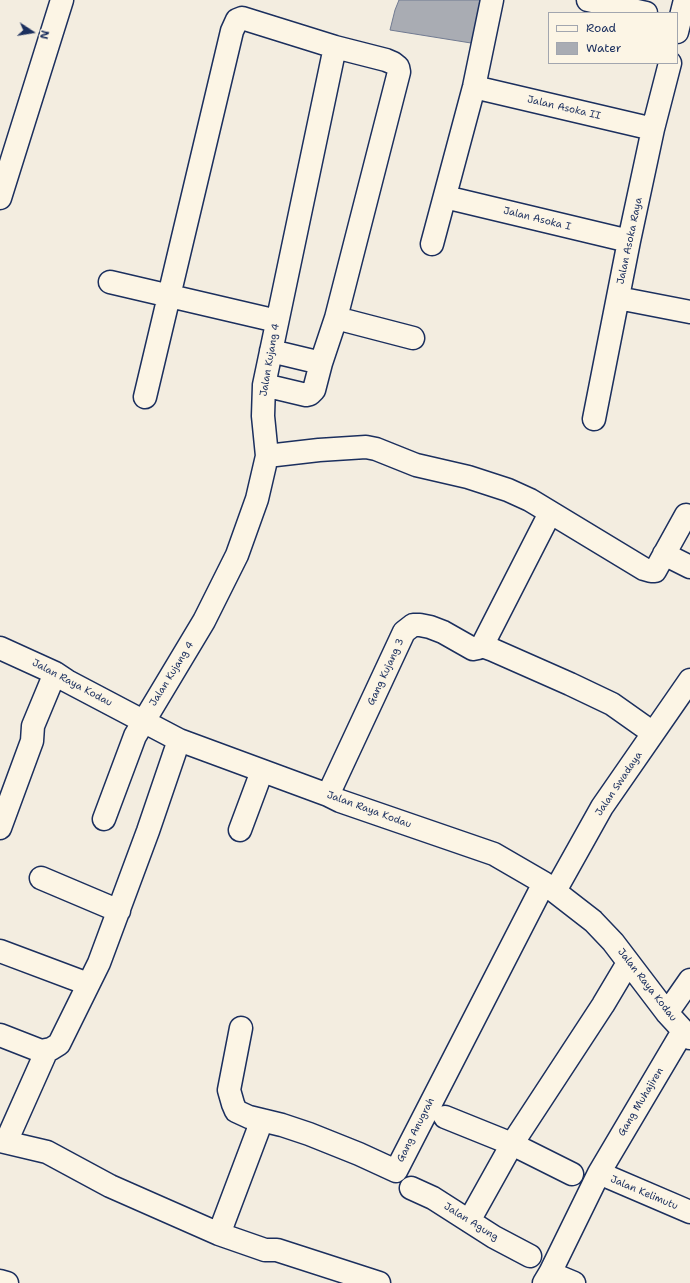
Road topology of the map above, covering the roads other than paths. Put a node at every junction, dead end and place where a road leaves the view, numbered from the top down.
1 (62, 0) edge
2 (492, 0) edge
3 (588, 0) edge
4 (642, 12) edge
5 (335, 47) junction
6 (670, 64) edge
7 (474, 87) junction
8 (653, 129) junction
9 (445, 197) junction
10 (0, 198) edge
11 (629, 241) junction
12 (432, 244) dead end
13 (110, 282) dead end
14 (169, 296) junction
15 (618, 298) junction
16 (690, 312) edge
17 (336, 318) junction
18 (277, 321) junction
19 (413, 338) dead end
20 (271, 351) junction
21 (321, 363) junction
22 (264, 385) junction
23 (145, 397) dead end
24 (594, 419) dead end
25 (268, 456) junction
26 (550, 513) junction
27 (686, 515) dead end
28 (664, 554) junction
29 (690, 567) edge
30 (482, 646) junction
31 (0, 648) edge
32 (55, 673) junction
33 (690, 680) edge
34 (143, 721) junction
35 (653, 734) junction
36 (179, 740) junction
37 (262, 771) junction
38 (328, 795) junction
39 (104, 819) dead end
40 (0, 828) edge
41 (240, 830) dead end
42 (41, 878) dead end
43 (549, 887) junction
44 (119, 911) junction
45 (0, 951) edge
46 (628, 963) junction
47 (690, 980) edge
48 (88, 984) junction
49 (667, 1013) junction
50 (241, 1028) dead end
51 (0, 1035) edge
52 (686, 1035) edge
53 (47, 1050) junction
54 (445, 1117) dead end
55 (262, 1120) junction
56 (3, 1142) edge
57 (512, 1144) junction
58 (599, 1173) junction
59 (572, 1174) dead end
60 (411, 1188) dead end
61 (690, 1212) edge
62 (469, 1221) junction
63 (219, 1234) junction
64 (530, 1256) dead end
65 (547, 1278) edge
66 (0, 1281) edge
67 (7, 1283) edge
68 (378, 1283) edge
69 (574, 1283) edge

1 - 10 street
2 - 7 street
3 - 4 street
5 - 14 street
5 - 17 street
5 - 18 street, Jalan Kujang 4
6 - 8 street, Jalan Asoka Raya
7 - 8 street, Jalan Asoka II
7 - 9 street
8 - 11 street, Jalan Asoka Raya
9 - 11 street, Jalan Asoka I
9 - 12 street
11 - 15 street, Jalan Asoka Raya
13 - 14 street
14 - 18 street
14 - 23 street
15 - 16 street
15 - 24 street, Jalan Asoka Raya
17 - 19 street
17 - 21 street
18 - 20 street, Jalan Kujang 4
20 - 21 street
20 - 22 street, Jalan Kujang 4
21 - 22 street
22 - 25 street, Jalan Kujang 4
25 - 26 street
25 - 34 street, Jalan Kujang 4
26 - 28 street
26 - 30 street
27 - 28 street
28 - 29 street
30 - 35 street
30 - 38 street, Gang Kujang 3
31 - 32 street, Jalan Raya Kodau
32 - 34 street, Jalan Raya Kodau
32 - 40 street
33 - 35 street, Jalan Swadaya
34 - 36 street, Jalan Raya Kodau
34 - 39 street, Jalan Kujang 4
35 - 43 street, Jalan Swadaya
36 - 37 street, Jalan Raya Kodau
36 - 44 street
37 - 38 street, Jalan Raya Kodau
37 - 41 street
38 - 43 street, Jalan Raya Kodau
42 - 44 street
43 - 46 street, Jalan Raya Kodau
43 - 55 street, Gang Anugrah
44 - 48 street
45 - 48 street
46 - 49 street, Jalan Raya Kodau
46 - 57 street
47 - 49 street
48 - 53 street
49 - 52 street, Jalan Raya Kodau
50 - 55 street, Gang Anugrah
51 - 53 street
52 - 58 street, Gang Muhajiren
53 - 56 street
54 - 57 street
55 - 63 street
56 - 63 street
57 - 59 street
57 - 62 street
58 - 61 street, Jalan Kelimutu
58 - 65 street, Gang Muhajiren
60 - 62 street, Jalan Agung
62 - 64 street, Jalan Agung
63 - 68 street
65 - 69 street
66 - 67 street

